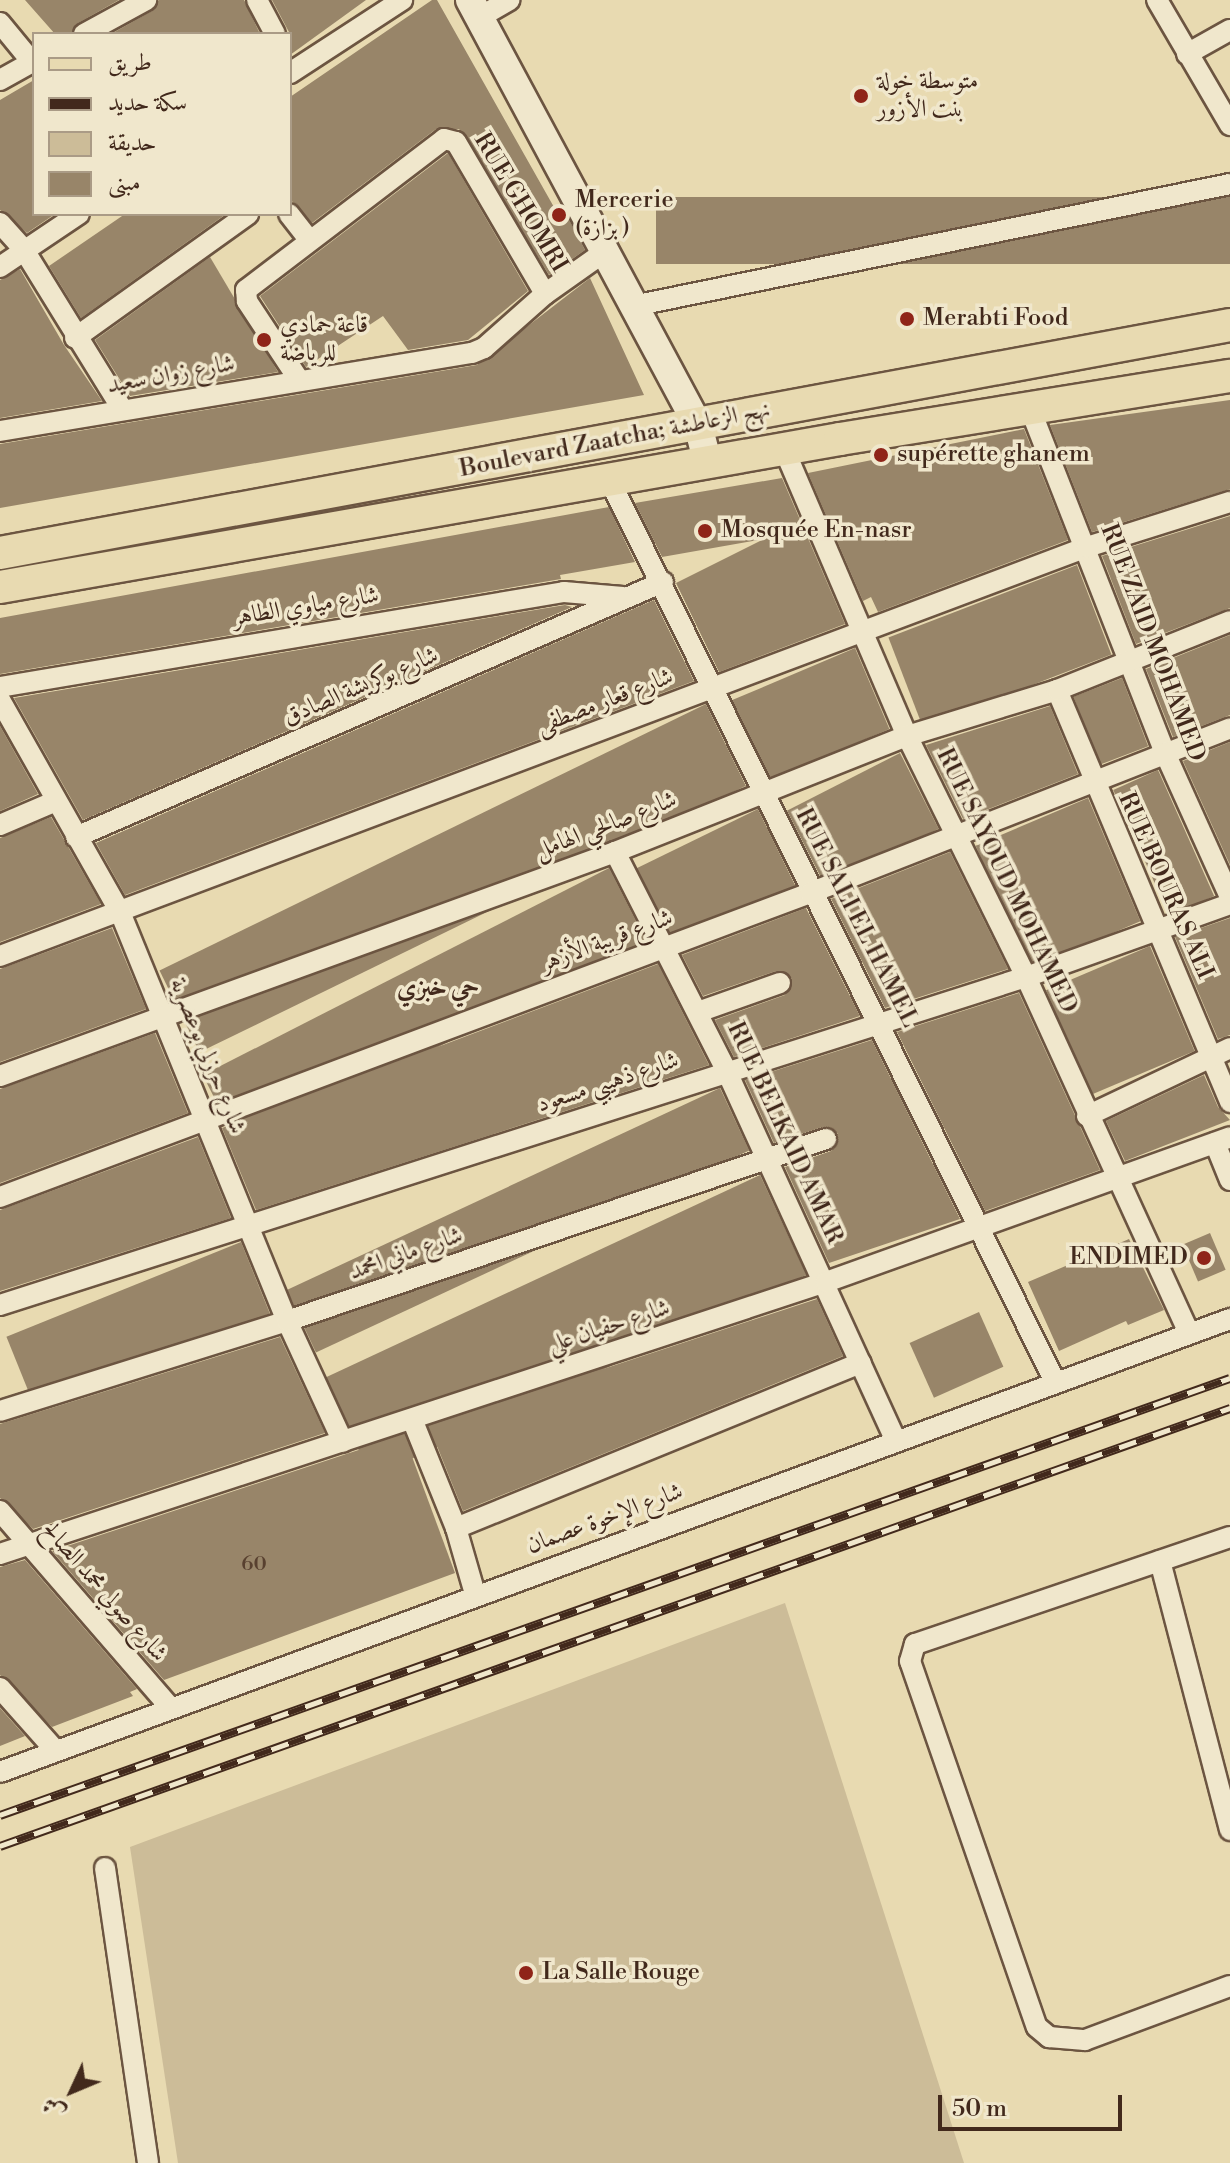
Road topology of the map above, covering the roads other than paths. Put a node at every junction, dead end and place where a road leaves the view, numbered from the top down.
1 (146, 0) edge
2 (257, 0) edge
3 (402, 0) edge
4 (510, 0) edge
5 (1157, 0) edge
6 (475, 8) edge
7 (0, 23) edge
8 (1230, 30) edge
9 (88, 32) edge
10 (274, 32) edge
11 (1187, 54) junction
12 (32, 61) edge
13 (32, 63) edge
14 (292, 68) edge
15 (0, 80) edge
16 (1230, 125) edge
17 (1230, 184) edge
18 (76, 216) edge
19 (245, 216) edge
20 (291, 216) edge
21 (0, 223) edge
22 (309, 240) junction
23 (24, 250) junction
24 (603, 253) junction
25 (0, 267) edge
26 (545, 294) junction
27 (633, 306) junction
28 (1230, 325) edge
29 (75, 338) junction
30 (1230, 376) edge
31 (299, 380) junction
32 (1029, 406) junction
33 (123, 410) junction
34 (698, 425) junction
35 (0, 431) edge
36 (784, 449) junction
37 (708, 464) junction
38 (609, 479) junction
39 (1230, 502) edge
40 (1087, 547) junction
41 (0, 553) edge
42 (663, 582) junction
43 (0, 587) edge
44 (623, 597) junction
45 (1230, 621) edge
46 (861, 632) junction
47 (1132, 660) junction
48 (0, 687) edge
49 (716, 688) junction
50 (1057, 690) junction
51 (0, 700) edge
52 (1230, 728) edge
53 (907, 736) junction
54 (1165, 753) junction
55 (1092, 785) junction
56 (763, 791) junction
57 (56, 801) junction
58 (0, 825) edge
59 (956, 834) junction
60 (76, 837) junction
61 (615, 852) junction
62 (810, 893) junction
63 (1230, 897) edge
64 (1230, 904) edge
65 (120, 912) junction
66 (1157, 931) junction
67 (664, 947) junction
68 (0, 956) edge
69 (1026, 977) junction
70 (780, 983) dead end
71 (698, 1012) junction
72 (164, 1018) junction
73 (881, 1023) junction
74 (1230, 1048) edge
75 (1211, 1058) junction
76 (727, 1072) junction
77 (0, 1076) edge
78 (1230, 1102) edge
79 (1087, 1116) junction
80 (202, 1118) junction
81 (826, 1139) dead end
82 (1223, 1140) edge
83 (768, 1160) junction
84 (1230, 1180) edge
85 (1117, 1182) junction
86 (0, 1197) edge
87 (249, 1226) junction
88 (977, 1228) junction
89 (826, 1282) junction
90 (0, 1305) edge
91 (1230, 1319) edge
92 (287, 1321) junction
93 (1189, 1333) junction
94 (861, 1363) junction
95 (1055, 1382) junction
96 (0, 1411) edge
97 (412, 1419) junction
98 (896, 1441) junction
99 (343, 1442) junction
100 (0, 1511) edge
101 (456, 1528) junction
102 (1230, 1537) edge
103 (29, 1546) junction
104 (0, 1554) edge
105 (1160, 1561) junction
106 (475, 1594) junction
107 (0, 1688) edge
108 (170, 1707) junction
109 (56, 1751) junction
110 (0, 1772) edge
111 (1230, 1830) edge
112 (105, 1868) dead end
113 (1230, 1986) edge
114 (148, 2163) edge

1 - 9 street
2 - 10 street
3 - 14 street
4 - 6 street
5 - 11 street
6 - 24 street
7 - 12 street
8 - 11 street
11 - 16 street
13 - 15 street
17 - 27 street
18 - 23 street
19 - 29 street
20 - 22 street
21 - 23 street
22 - 26 street, RUE GHOMRI
22 - 31 street
23 - 25 street
23 - 29 street
24 - 26 street, شارع زوان سعيد
24 - 27 street
26 - 31 street, شارع زوان سعيد
27 - 34 street
28 - 34 main road, Boulevard Zaatcha; نهج الزعاطشة
29 - 33 street
30 - 32 main road, Boulevard Zaatcha; نهج الزعاطشة
31 - 33 street, شارع زوان سعيد
32 - 36 main road, Boulevard Zaatcha; نهج الزعاطشة
32 - 40 street, RUE ZAID MOHAMED
33 - 35 street, شارع زوان سعيد
34 - 37 street
34 - 41 main road, Boulevard Zaatcha; نهج الزعاطشة
36 - 37 main road, Boulevard Zaatcha; نهج الزعاطشة
36 - 46 street, RUE SAYOUD MOHAMED
37 - 38 main road, Boulevard Zaatcha; نهج الزعاطشة
38 - 42 street, RUE SALI EL HAMEL
38 - 43 main road, Boulevard Zaatcha; نهج الزعاطشة
39 - 40 street, شارع قعار مصطفى
40 - 46 street, شارع قعار مصطفى
40 - 47 street, RUE ZAID MOHAMED
42 - 44 street, شارع بوكريشة الصادق
42 - 49 street, RUE SALI EL HAMEL
44 - 48 street, شارع مياوي الطاهر
44 - 60 street, شارع بوكريشة الصادق
45 - 47 street, شارع صالحي الهامل
46 - 49 street, شارع قعار مصطفى
46 - 53 street, RUE SAYOUD MOHAMED
47 - 50 street, شارع صالحي الهامل
47 - 54 street, RUE ZAID MOHAMED
49 - 56 street, RUE SALI EL HAMEL
49 - 65 street, شارع قعار مصطفى
50 - 53 street, شارع صالحي الهامل
50 - 55 street, RUE BOURAS ALI
51 - 57 street, شارع حرزلي بوعصرية
52 - 54 street, شارع قريبة الأزهر
53 - 56 street, شارع صالحي الهامل
53 - 59 street, RUE SAYOUD MOHAMED
54 - 55 street, شارع قريبة الأزهر
54 - 63 street, RUE ZAID MOHAMED
55 - 59 street, شارع قريبة الأزهر
55 - 66 street, RUE BOURAS ALI
56 - 61 street, شارع صالحي الهامل
56 - 62 street, RUE SALI EL HAMEL
57 - 58 street
57 - 60 street, شارع حرزلي بوعصرية
59 - 62 street, شارع قريبة الأزهر
59 - 69 street, RUE SAYOUD MOHAMED
60 - 65 street, شارع حرزلي بوعصرية
61 - 67 street, RUE BELKAID AMAR
61 - 72 street, شارع صالحي الهامل
62 - 67 street, شارع قريبة الأزهر
62 - 73 street, RUE SALI EL HAMEL
64 - 66 street, شارع ذهيبي مسعود
65 - 68 street, شارع قعار مصطفى
65 - 72 street, شارع حرزلي بوعصرية
66 - 69 street, شارع ذهيبي مسعود
66 - 75 street, RUE BOURAS ALI
67 - 71 street, RUE BELKAID AMAR
67 - 80 street, شارع قريبة الأزهر
69 - 73 street, شارع ذهيبي مسعود
69 - 79 street, RUE SAYOUD MOHAMED
70 - 71 street
71 - 76 street, RUE BELKAID AMAR
72 - 77 street, شارع صالحي الهامل
72 - 80 street, شارع حرزلي بوعصرية
73 - 76 street, شارع ذهيبي مسعود
73 - 88 street, RUE SALI EL HAMEL
74 - 75 street
75 - 78 street, RUE BOURAS ALI
75 - 79 street
76 - 83 street, RUE BELKAID AMAR
76 - 87 street, شارع ذهيبي مسعود
79 - 85 street, RUE SAYOUD MOHAMED
80 - 86 street, شارع قريبة الأزهر
80 - 87 street, شارع حرزلي بوعصرية
81 - 83 street, شارع ماني امحمد
82 - 84 street
82 - 85 street, شارع حفيان علي
83 - 89 street, RUE BELKAID AMAR
83 - 92 street, شارع ماني امحمد
85 - 88 street, شارع حفيان علي
85 - 93 street, RUE SAYOUD MOHAMED
87 - 90 street, شارع ذهيبي مسعود
87 - 92 street, شارع حرزلي بوعصرية
88 - 89 street, شارع حفيان علي
88 - 95 street, RUE SALI EL HAMEL
89 - 94 street, RUE BELKAID AMAR
89 - 97 street, شارع حفيان علي
91 - 93 street, شارع الإخوة عصمان
92 - 96 street, شارع ماني امحمد
92 - 99 street, شارع حرزلي بوعصرية
93 - 95 street, شارع الإخوة عصمان
94 - 98 street, RUE BELKAID AMAR
94 - 101 street
95 - 98 street, شارع الإخوة عصمان
97 - 99 street, شارع حفيان علي
97 - 101 street
98 - 106 street, شارع الإخوة عصمان
99 - 103 street, شارع حفيان علي
100 - 103 street, شارع صولي محمد الصالح
101 - 106 street
102 - 105 street
103 - 104 street, شارع حفيان علي
103 - 108 street, شارع صولي محمد الصالح
105 - 111 street
105 - 113 street
106 - 108 street, شارع الإخوة عصمان
107 - 109 street
108 - 109 street, شارع الإخوة عصمان
109 - 110 street, شارع الإخوة عصمان
112 - 114 street

